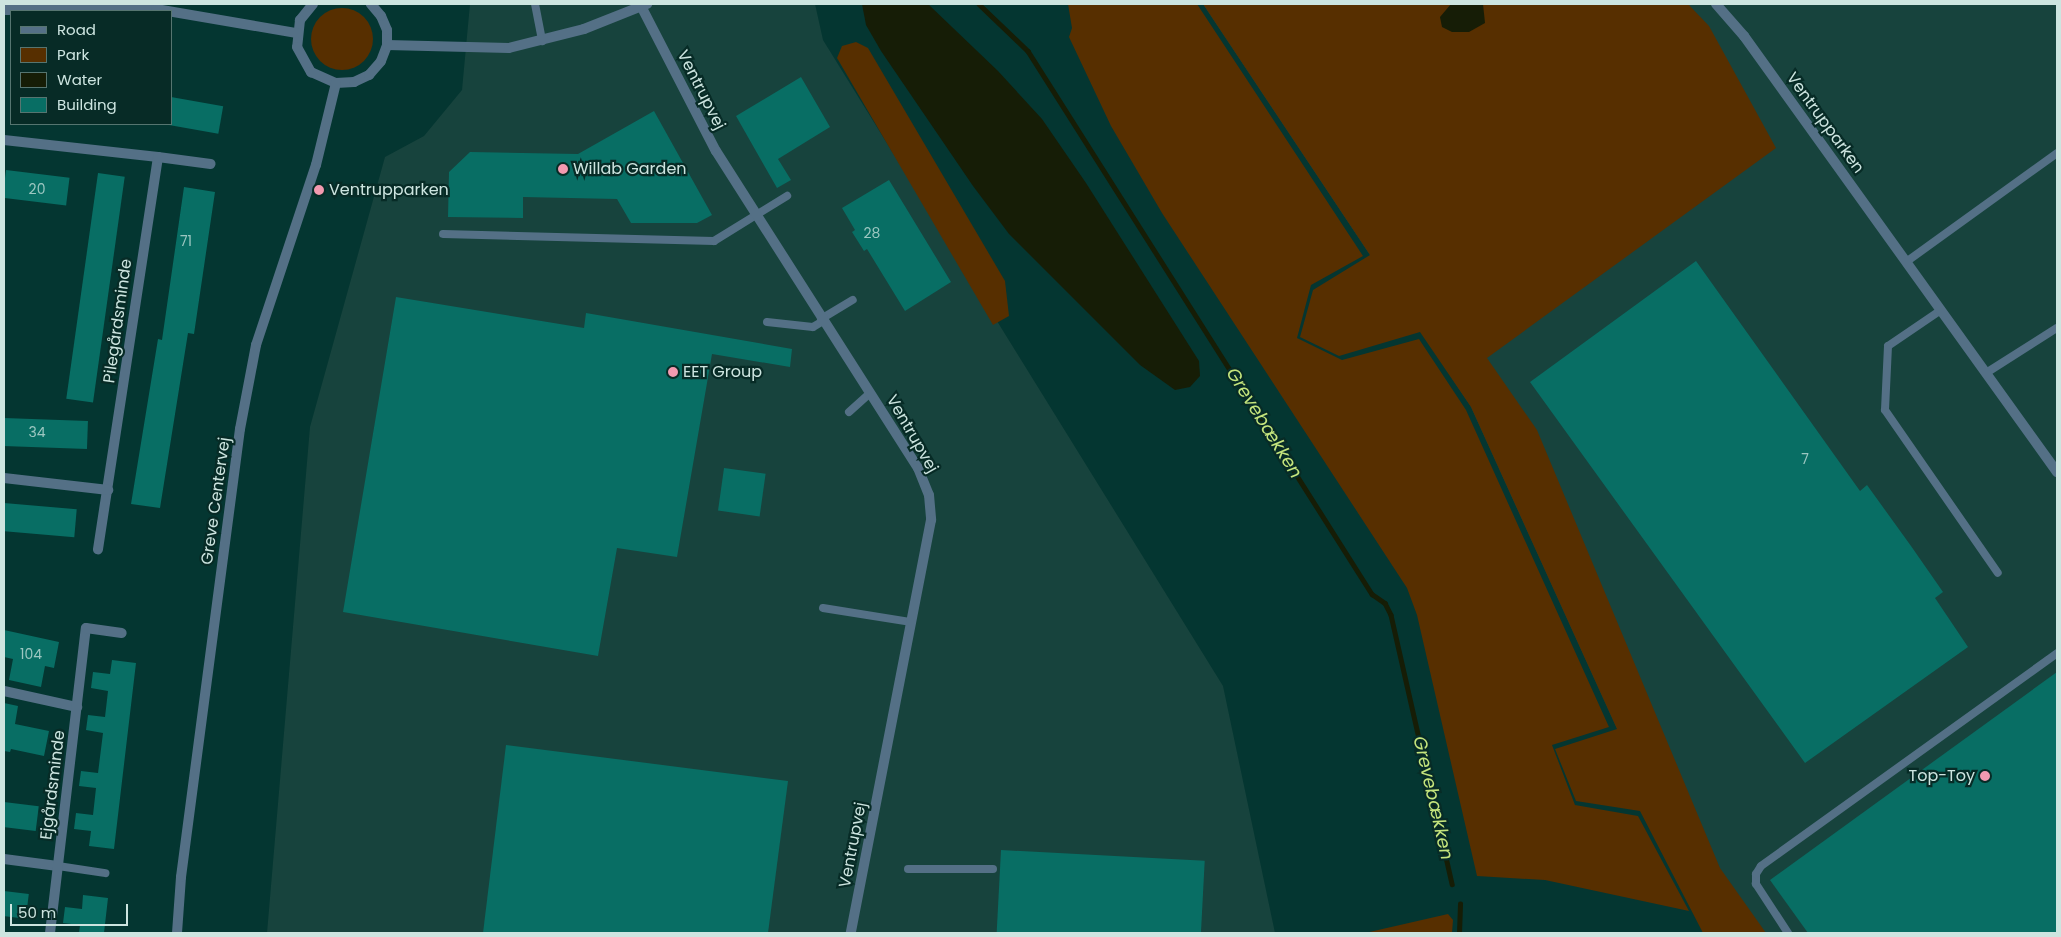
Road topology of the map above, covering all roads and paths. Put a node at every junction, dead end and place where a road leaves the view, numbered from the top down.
1 (313, 4) edge
2 (371, 4) edge
3 (535, 4) edge
4 (1716, 4) edge
5 (644, 5) edge
6 (4, 10) edge
7 (162, 10) edge
8 (172, 12) edge
9 (296, 33) junction
10 (542, 41) junction
11 (387, 45) junction
12 (336, 84) junction
13 (4, 140) edge
14 (2057, 154) edge
15 (158, 157) junction
16 (211, 164) dead end
17 (787, 196) dead end
18 (755, 217) junction
19 (443, 234) dead end
20 (1906, 262) junction
21 (853, 300) dead end
22 (1941, 310) junction
23 (822, 320) junction
24 (767, 322) dead end
25 (2057, 328) edge
26 (1986, 373) junction
27 (870, 393) junction
28 (849, 412) dead end
29 (2057, 472) edge
30 (4, 478) edge
31 (108, 490) junction
32 (98, 549) dead end
33 (1998, 572) dead end
34 (823, 608) dead end
35 (910, 622) junction
36 (122, 632) dead end
37 (2057, 653) edge
38 (4, 691) edge
39 (77, 707) junction
40 (4, 859) edge
41 (58, 866) junction
42 (908, 869) dead end
43 (993, 869) dead end
44 (105, 873) dead end
45 (50, 933) edge
46 (177, 933) edge
47 (851, 933) edge
48 (1788, 933) edge

1 - 9 street
2 - 11 street
3 - 10 lane
4 - 20 street, Ventrupparken
5 - 10 street
5 - 18 street, Ventrupvej
6 - 7 street
8 - 9 street
9 - 12 street
10 - 11 street
11 - 12 street
12 - 46 street, Greve Centervej
13 - 15 street
14 - 20 lane
15 - 16 street
15 - 31 street, Pilegårdsminde
17 - 18 lane
18 - 19 lane
18 - 23 street, Ventrupvej
20 - 22 street, Ventrupparken
21 - 23 lane
22 - 26 street, Ventrupparken
22 - 33 lane
23 - 24 lane
23 - 27 street, Ventrupvej
25 - 26 lane
26 - 29 street, Ventrupparken
27 - 28 lane
27 - 35 street, Ventrupvej
30 - 31 street
31 - 32 street, Pilegårdsminde
34 - 35 lane
35 - 47 street, Ventrupvej
36 - 39 street, Ejgårdsminde
37 - 48 lane
38 - 39 street
39 - 41 street, Ejgårdsminde
40 - 41 street
41 - 44 lane
41 - 45 street, Ejgårdsminde
42 - 43 lane

